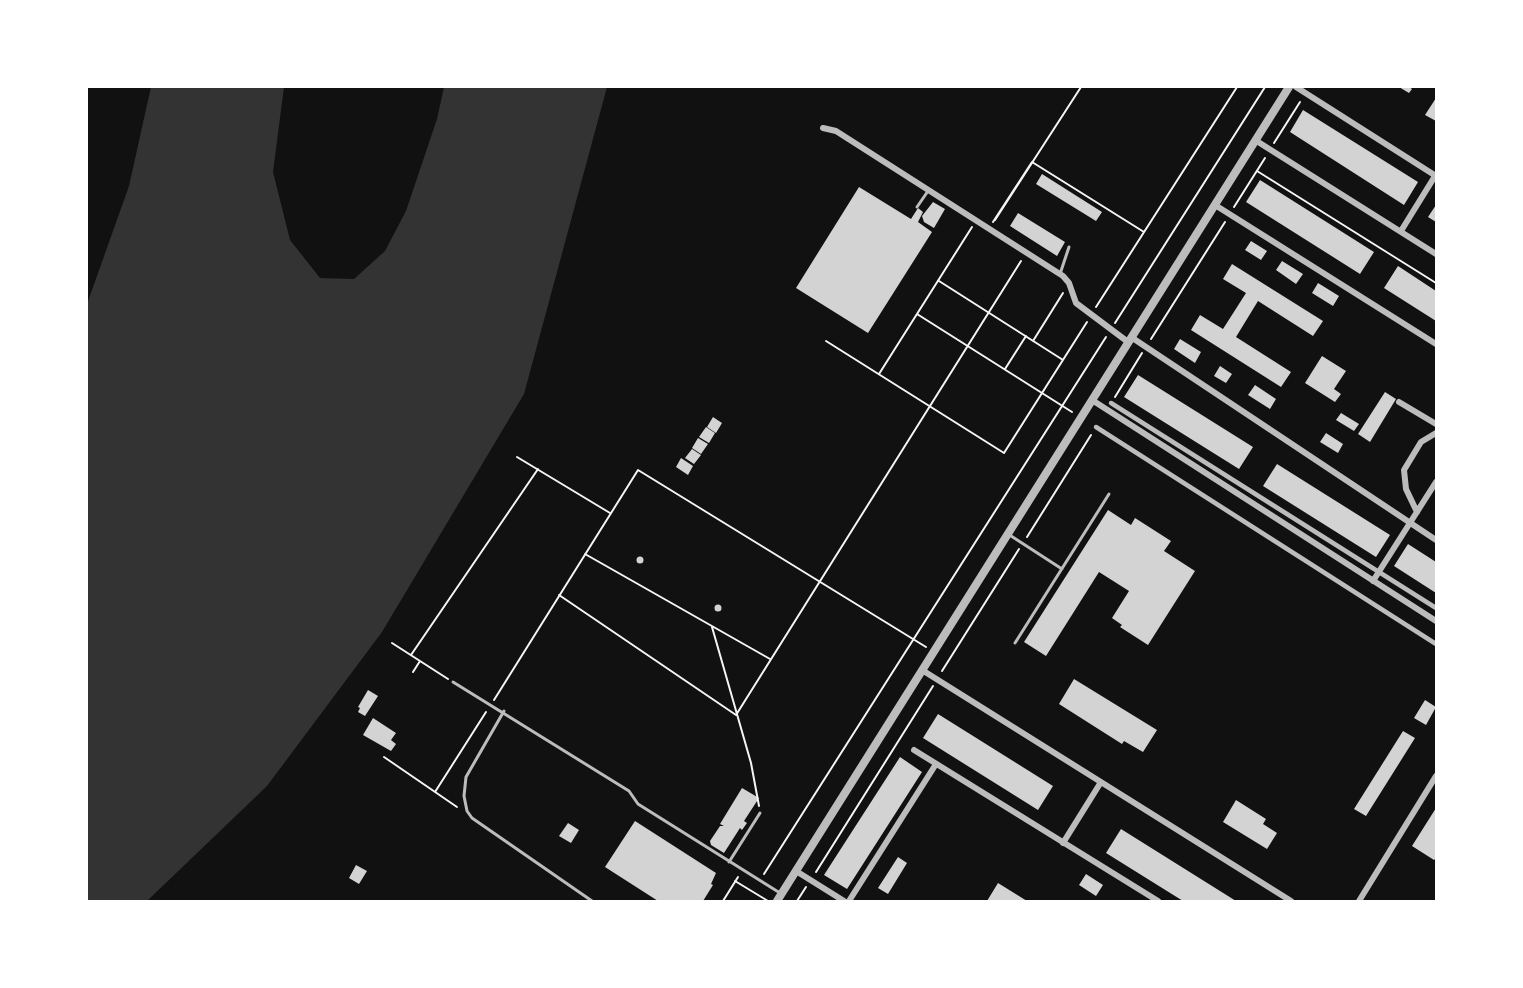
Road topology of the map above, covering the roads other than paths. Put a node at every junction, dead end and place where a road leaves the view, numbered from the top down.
1 (1289, 87) edge
2 (1296, 87) edge
3 (823, 128) dead end
4 (1255, 140) junction
5 (1436, 176) edge
6 (928, 189) junction
7 (1215, 205) junction
8 (917, 207) dead end
9 (1401, 231) junction
10 (1069, 247) dead end
11 (1436, 254) edge
12 (1060, 274) junction
13 (1130, 340) junction
14 (1436, 344) edge
15 (1092, 400) junction
16 (1399, 402) dead end
17 (1111, 403) road end
18 (1436, 424) edge
19 (1096, 427) road end
20 (1436, 434) edge
21 (1436, 482) edge
22 (1109, 494) dead end
23 (1417, 512) junction
24 (1410, 523) junction
25 (1007, 534) junction
26 (1436, 540) edge
27 (1062, 569) junction
28 (1379, 572) junction
29 (1373, 581) junction
30 (1436, 608) edge
31 (1436, 621) edge
32 (1015, 643) dead end
33 (1436, 644) edge
34 (922, 670) junction
35 (453, 682) road end
36 (504, 711) junction
37 (914, 750) dead end
38 (936, 764) junction
39 (1436, 776) edge
40 (1101, 782) junction
41 (760, 813) road end
42 (1064, 843) junction
43 (729, 862) junction
44 (796, 871) junction
45 (779, 897) edge
46 (1287, 900) edge
47 (592, 901) edge
48 (844, 901) edge
49 (849, 901) edge
50 (1158, 901) edge
51 (1359, 901) edge

1 - 4 street
2 - 5 street
3 - 6 street
4 - 7 street
4 - 9 street
5 - 9 street
6 - 8 lane
6 - 12 street
7 - 13 street
7 - 14 street
9 - 11 street
10 - 12 lane
12 - 13 street
13 - 15 street
13 - 24 street
15 - 25 street
15 - 29 street
16 - 18 street
17 - 28 street
19 - 33 street
20 - 23 street
21 - 23 street
22 - 27 lane
23 - 24 street
24 - 26 street
24 - 28 street
25 - 27 lane
25 - 34 street
27 - 32 lane
28 - 29 street
28 - 30 street
29 - 31 street
34 - 40 street
34 - 44 street
35 - 36 lane
36 - 43 lane
36 - 47 lane
37 - 38 street
38 - 42 street
38 - 49 street
39 - 51 street
40 - 42 street
40 - 46 street
41 - 43 lane
42 - 50 street
43 - 45 lane
44 - 45 street
44 - 48 street

